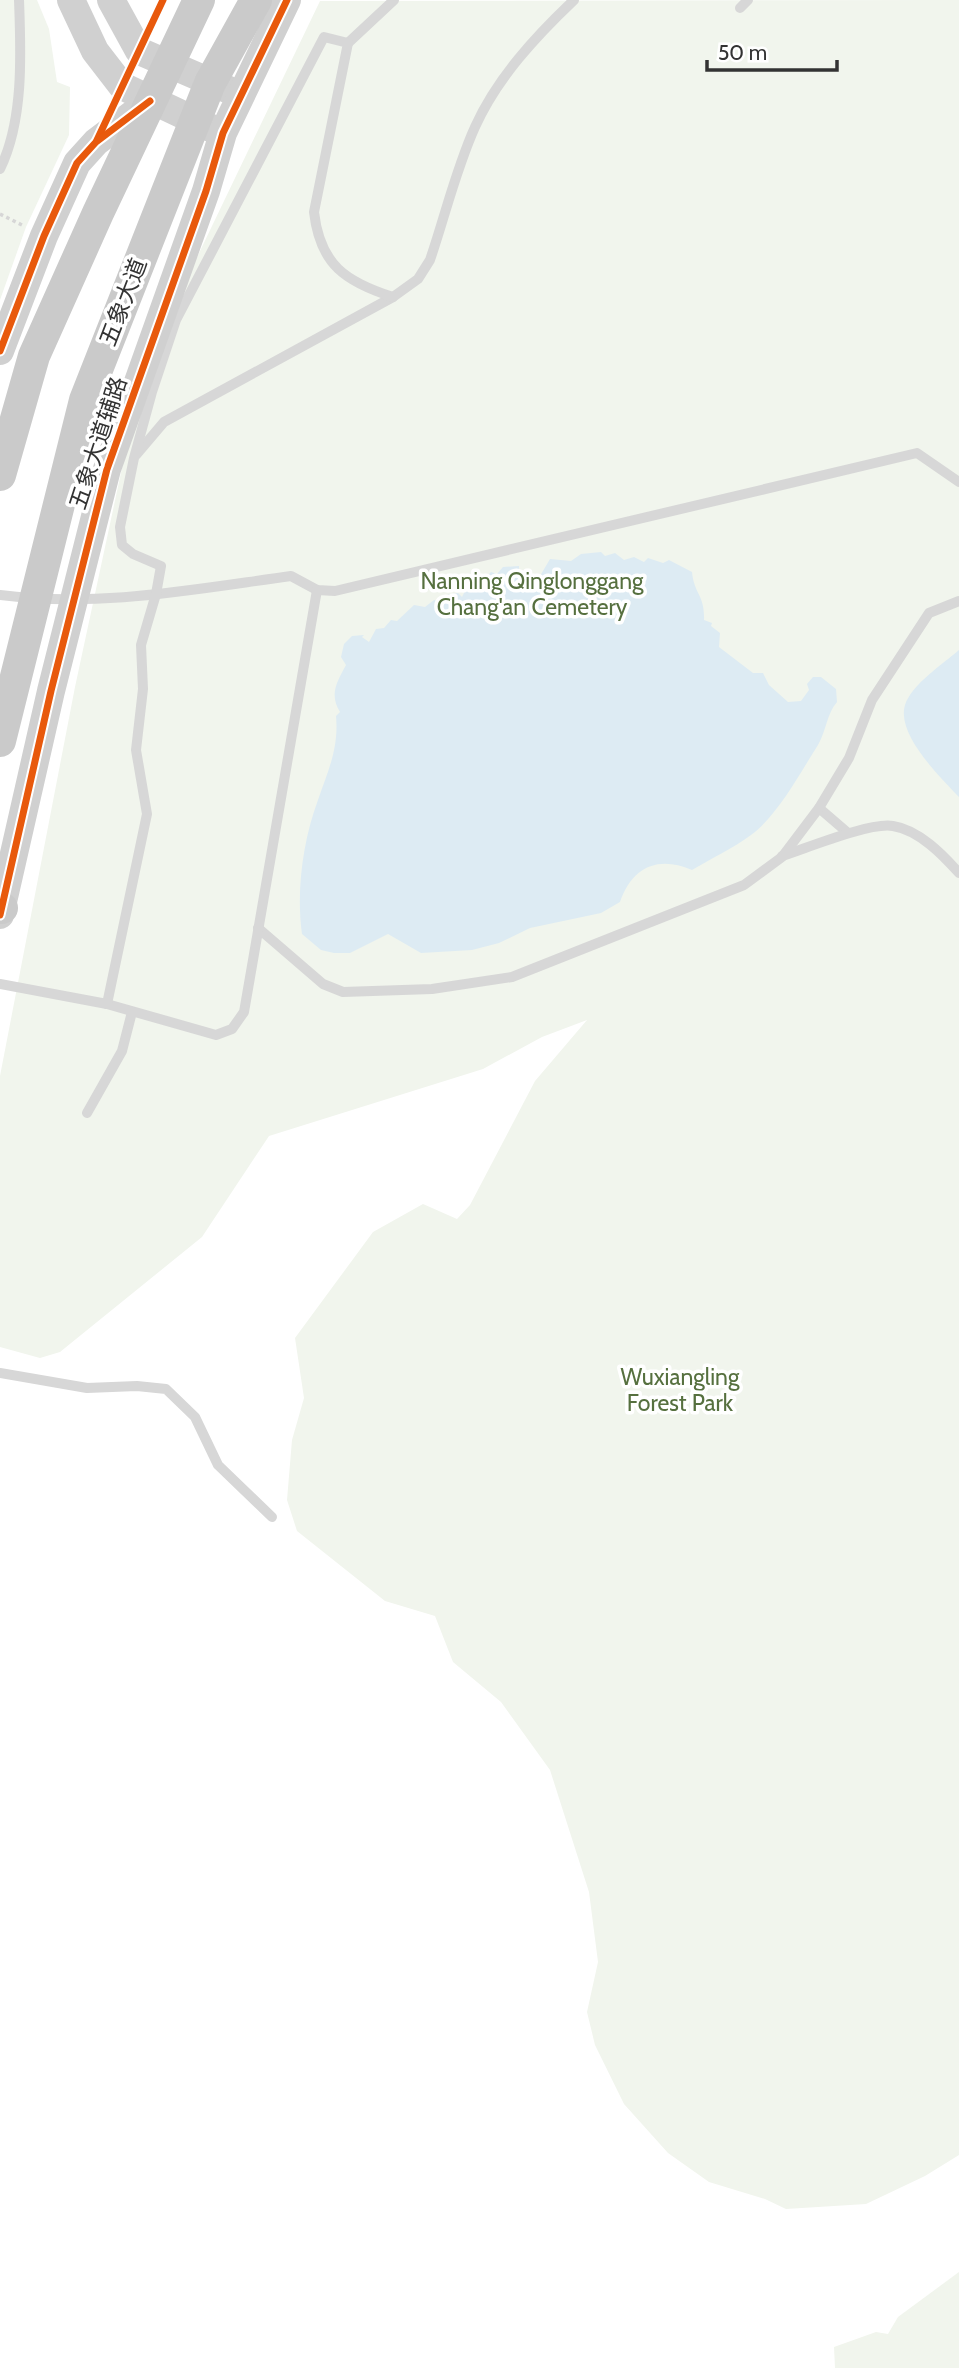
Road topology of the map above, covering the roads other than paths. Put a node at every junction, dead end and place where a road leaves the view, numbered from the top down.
1 (19, 0) edge
2 (71, 0) edge
3 (111, 0) edge
4 (199, 0) edge
5 (256, 0) edge
6 (287, 0) edge
7 (394, 0) edge
8 (574, 0) edge
9 (348, 43) junction
10 (170, 64) junction
11 (210, 83) junction
12 (241, 95) junction
13 (150, 100) junction
14 (209, 127) junction
15 (0, 169) edge
16 (393, 297) junction
17 (2, 339) edge
18 (134, 458) junction
19 (0, 475) edge
20 (959, 482) edge
21 (317, 590) junction
22 (156, 594) junction
23 (0, 595) edge
24 (73, 599) junction
25 (34, 600) junction
26 (959, 601) edge
27 (0, 741) edge
28 (819, 808) junction
29 (848, 833) junction
30 (782, 856) junction
31 (959, 873) edge
32 (1, 910) edge
33 (258, 928) junction
34 (0, 984) edge
35 (107, 1004) junction
36 (132, 1012) junction
37 (87, 1112) dead end
38 (0, 1373) edge
39 (272, 1517) dead end

1 - 15 lane
2 - 13 street
3 - 10 street
4 - 10 main road
5 - 11 main road, 五象大道
6 - 12 street, 五象大道辅路
7 - 9 lane
8 - 16 lane
9 - 16 lane
9 - 18 lane
10 - 11 street
10 - 13 main road
11 - 12 street
11 - 14 main road, 五象大道
12 - 14 street, 五象大道辅路
13 - 14 street
13 - 17 street
13 - 19 main road
14 - 24 street, 五象大道辅路
14 - 25 main road, 五象大道
16 - 18 lane
18 - 22 lane
20 - 21 lane
21 - 22 lane
21 - 33 lane
22 - 24 lane
22 - 35 lane
23 - 25 lane
24 - 25 lane
24 - 32 street, 五象大道辅路
25 - 27 main road, 五象大道
26 - 28 lane
28 - 29 lane
28 - 30 lane
29 - 30 lane
29 - 31 lane
30 - 33 lane
33 - 36 lane
34 - 35 lane
35 - 36 lane
36 - 37 lane
38 - 39 lane

